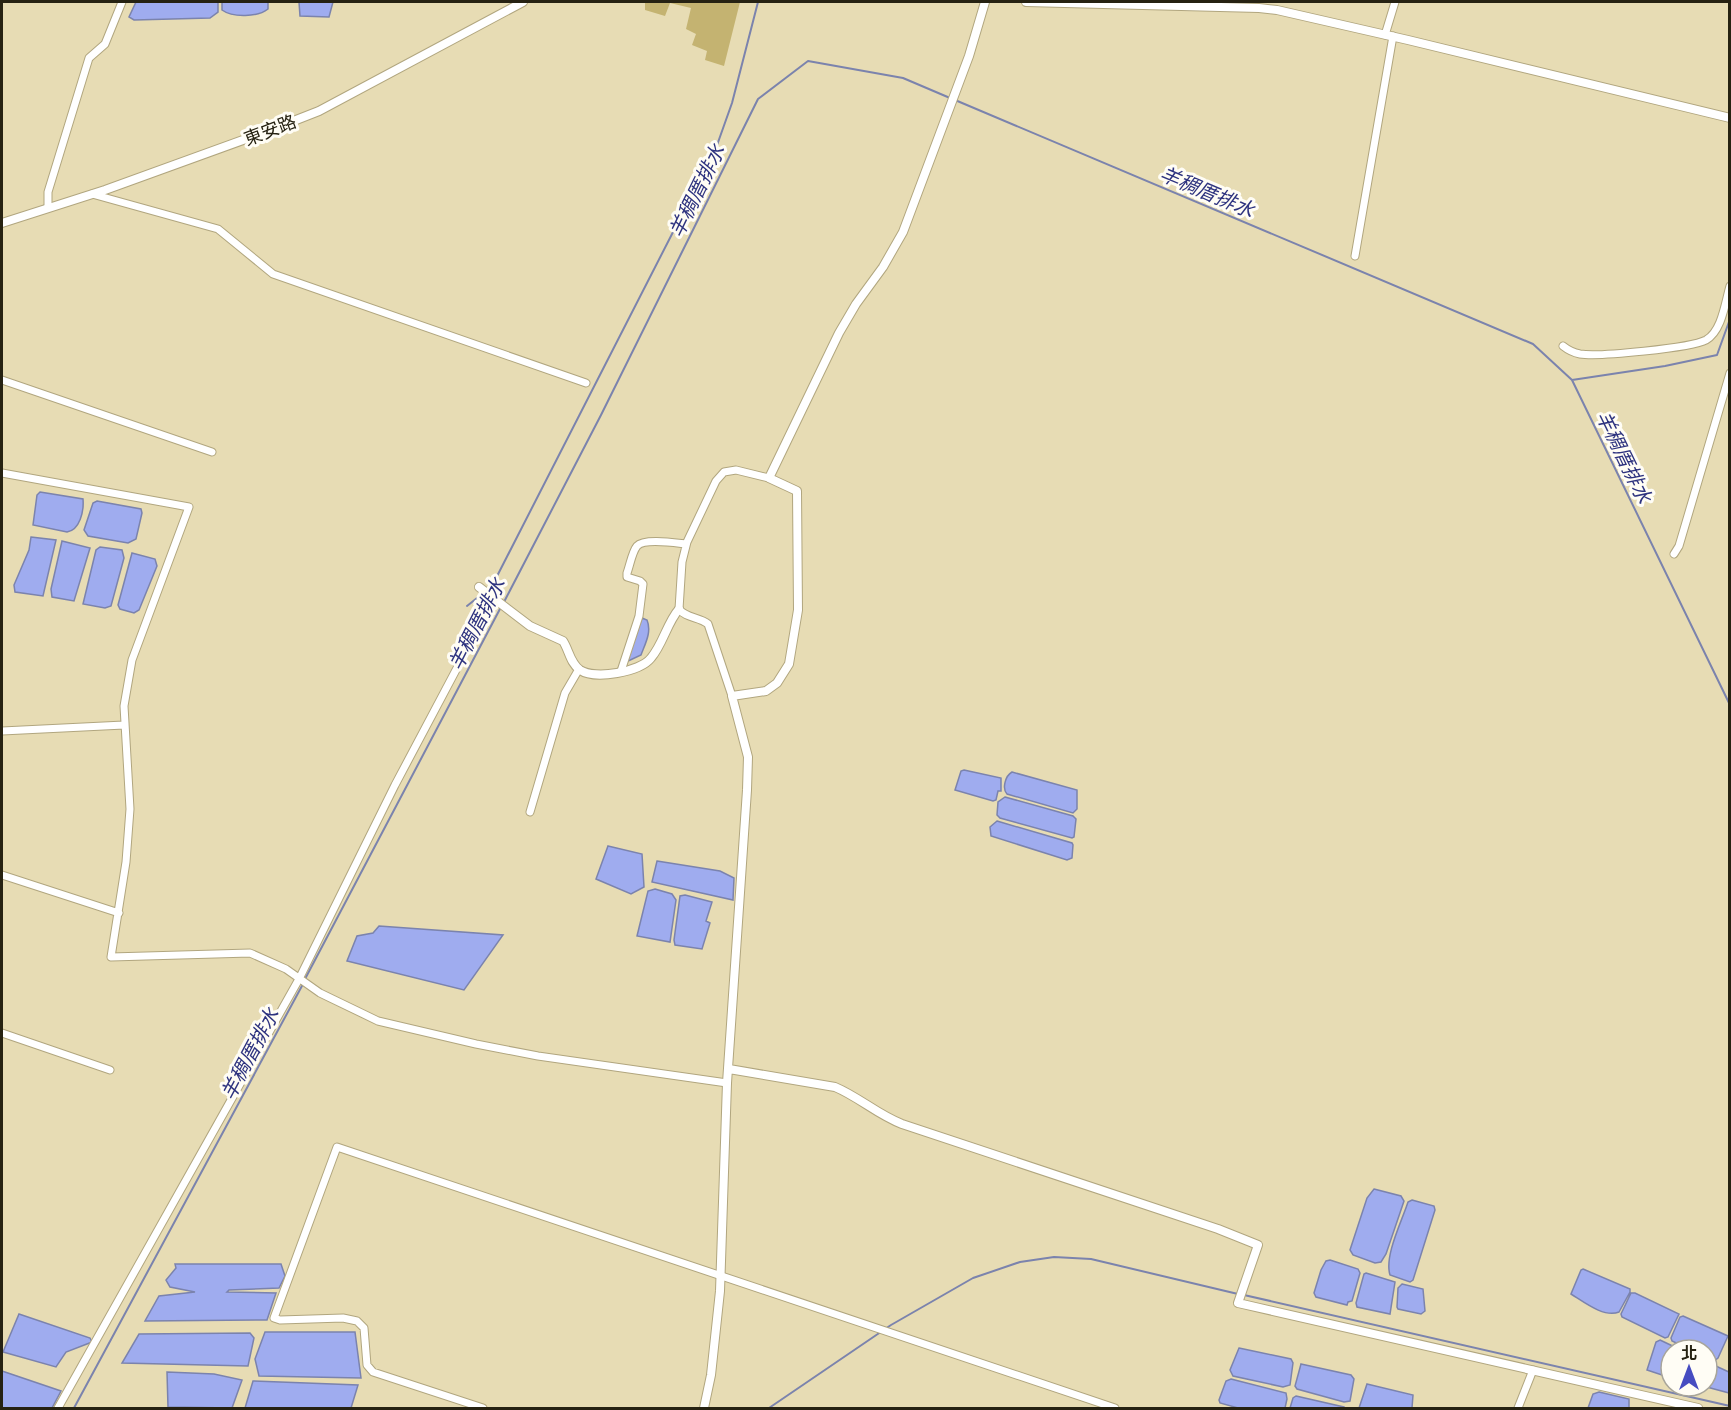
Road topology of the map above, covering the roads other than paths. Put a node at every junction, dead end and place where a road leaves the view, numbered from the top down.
1 (122, 2) edge
2 (523, 2) edge
3 (986, 2) edge
4 (1026, 2) edge
5 (1395, 2) edge
6 (1389, 35) junction
7 (1730, 118) edge
8 (92, 194) junction
9 (48, 207) junction
10 (2, 223) edge
11 (1355, 255) dead end
12 (1730, 286) edge
13 (1563, 346) dead end
14 (1730, 373) edge
15 (2, 380) edge
16 (586, 383) dead end
17 (213, 452) dead end
18 (2, 473) edge
19 (769, 478) junction
20 (686, 544) junction
21 (1674, 554) dead end
22 (479, 587) dead end
23 (493, 597) junction
24 (679, 609) junction
25 (579, 669) junction
26 (621, 671) junction
27 (732, 696) junction
28 (124, 725) junction
29 (2, 731) edge
30 (530, 812) dead end
31 (2, 875) edge
32 (119, 913) junction
33 (301, 980) junction
34 (2, 1033) edge
35 (729, 1069) junction
36 (110, 1070) dead end
37 (727, 1083) junction
38 (720, 1276) junction
39 (1533, 1370) junction
40 (58, 1408) edge
41 (483, 1408) edge
42 (704, 1408) edge
43 (1115, 1408) edge
44 (1518, 1408) edge
45 (1698, 1408) edge

1 - 9 street
2 - 8 street, 東安路
3 - 19 street
4 - 6 street
5 - 6 street
6 - 7 street
6 - 11 street
8 - 9 street, 東安路
8 - 16 street
9 - 10 street, 東安路
12 - 13 street
14 - 21 street
15 - 17 street
18 - 28 street
19 - 20 street
19 - 27 street
20 - 24 street
20 - 26 street
22 - 23 street
23 - 25 street
23 - 33 street
24 - 26 street
24 - 27 street
25 - 26 street
25 - 30 street
27 - 35 street
28 - 29 street
28 - 32 street
31 - 32 street
32 - 33 street
33 - 37 street
33 - 40 street
34 - 36 street
35 - 37 street
35 - 39 street
37 - 38 street
38 - 41 street
38 - 42 street
38 - 43 street
39 - 44 street
39 - 45 street

